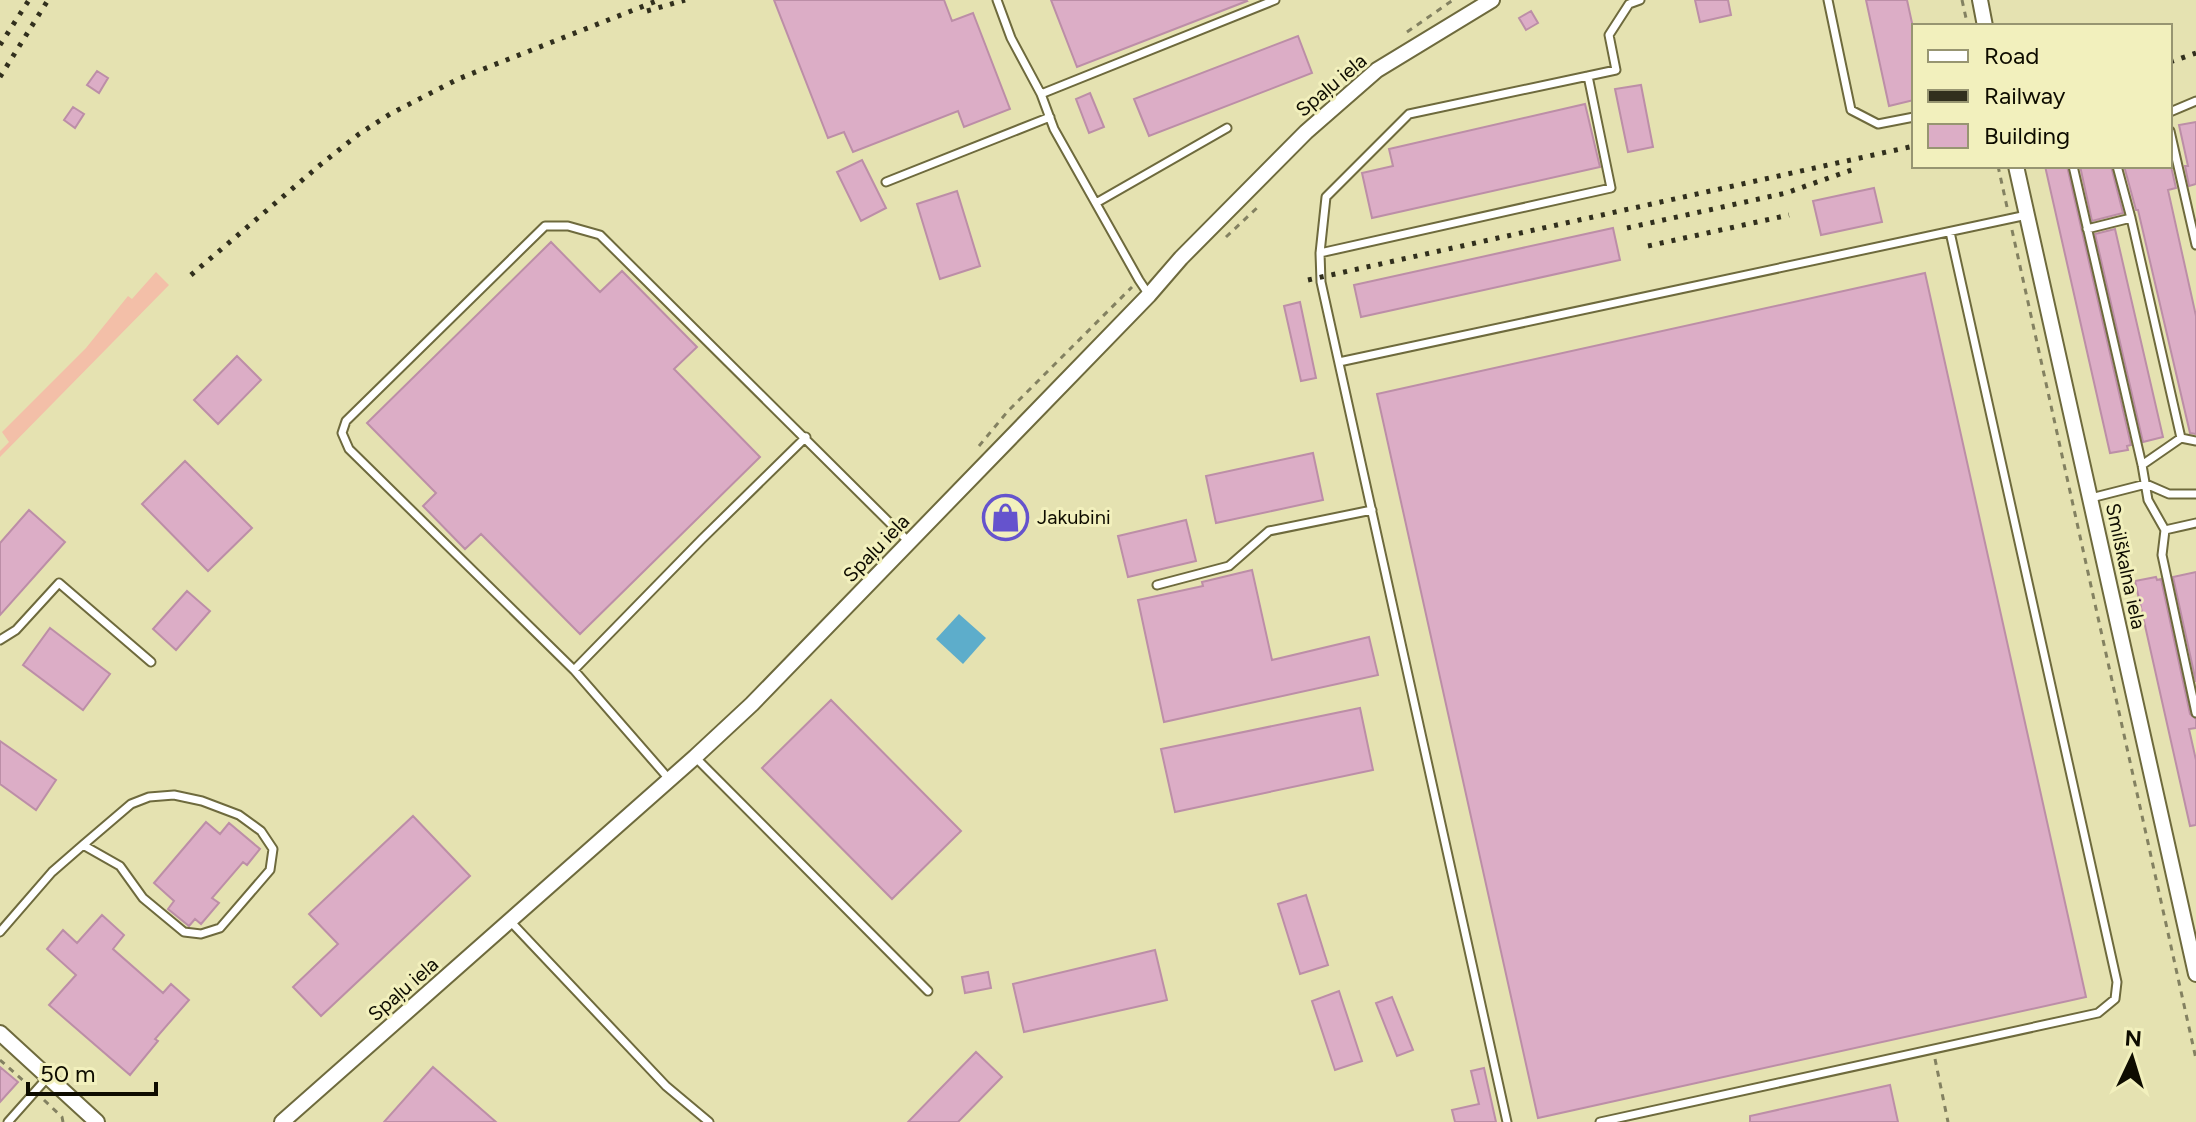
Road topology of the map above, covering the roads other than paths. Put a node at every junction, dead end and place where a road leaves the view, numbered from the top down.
1 (997, 0) edge
2 (1275, 0) edge
3 (1492, 0) edge
4 (1640, 0) edge
5 (1828, 0) edge
6 (1980, 0) edge
7 (1985, 24) edge
8 (1588, 76) junction
9 (1041, 94) junction
10 (2196, 101) edge
11 (2172, 111) edge
12 (1050, 117) junction
13 (1912, 117) edge
14 (1227, 128) dead end
15 (2172, 140) edge
16 (2016, 168) edge
17 (2073, 168) edge
18 (2118, 168) edge
19 (886, 182) dead end
20 (2196, 198) edge
21 (2186, 200) junction
22 (1096, 203) junction
23 (2027, 215) junction
24 (2131, 218) junction
25 (2087, 229) junction
26 (1950, 232) junction
27 (2196, 245) edge
28 (1320, 253) junction
29 (1149, 295) junction
30 (1339, 362) junction
31 (806, 437) junction
32 (2181, 438) junction
33 (2196, 441) edge
34 (2142, 465) junction
35 (2146, 484) junction
36 (2196, 494) edge
37 (2091, 498) junction
38 (1372, 510) junction
39 (2196, 523) edge
40 (2165, 530) junction
41 (909, 542) junction
42 (1157, 585) dead end
43 (0, 640) edge
44 (151, 662) dead end
45 (574, 670) junction
46 (2196, 713) edge
47 (695, 757) junction
48 (669, 780) junction
49 (83, 845) junction
50 (510, 921) junction
51 (0, 932) edge
52 (2194, 951) edge
53 (2196, 974) edge
54 (928, 991) dead end
55 (0, 1033) edge
56 (48, 1077) junction
57 (8, 1122) edge
58 (97, 1122) edge
59 (282, 1122) edge
60 (709, 1122) edge
61 (1507, 1122) edge
62 (1600, 1122) edge

1 - 9 lane
2 - 9 lane
3 - 29 street, Spaļu iela
4 - 8 lane
5 - 13 lane
6 - 7 street
8 - 28 lane
8 - 28 lane
9 - 12 lane
10 - 11 lane
12 - 19 lane
12 - 22 lane
14 - 22 lane
15 - 21 lane
16 - 23 street, Smilškalna iela
17 - 25 lane
18 - 24 lane
20 - 21 lane
21 - 27 lane
22 - 29 lane
23 - 26 lane
23 - 37 street, Smilškalna iela
24 - 25 lane
24 - 32 lane
25 - 34 lane
26 - 30 lane
26 - 62 lane
28 - 30 lane
29 - 41 street, Spaļu iela
30 - 38 lane
31 - 41 lane
31 - 45 lane
31 - 45 lane
32 - 33 lane
32 - 34 lane
34 - 35 lane
35 - 36 lane
35 - 37 lane
35 - 40 lane
37 - 52 street, Smilškalna iela
38 - 42 lane
38 - 61 lane
39 - 40 lane
40 - 46 lane
41 - 47 street, Spaļu iela
43 - 44 lane
45 - 48 lane
47 - 48 street, Spaļu iela
47 - 54 lane
48 - 50 street, Spaļu iela
49 - 49 lane
49 - 51 lane
50 - 59 street, Spaļu iela
50 - 60 lane
52 - 53 street, Smilškalna iela
55 - 56 street
56 - 57 lane
56 - 58 street

